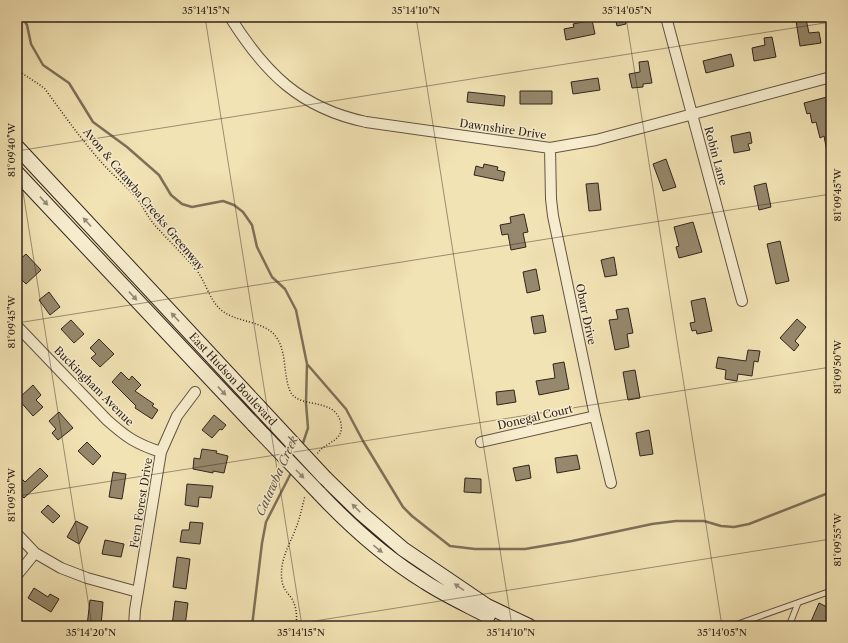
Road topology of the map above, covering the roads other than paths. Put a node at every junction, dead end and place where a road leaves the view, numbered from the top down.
1 (230, 17) edge
2 (666, 17) edge
3 (831, 77) edge
4 (693, 114) junction
5 (17, 147) edge
6 (550, 148) junction
7 (17, 173) edge
8 (742, 301) dead end
9 (17, 326) edge
10 (195, 392) dead end
11 (595, 416) junction
12 (481, 442) dead end
13 (161, 452) junction
14 (611, 483) dead end
15 (17, 534) edge
16 (35, 553) junction
17 (17, 575) edge
18 (138, 592) junction
19 (831, 593) edge
20 (798, 603) junction
21 (739, 625) edge
22 (134, 626) edge
23 (507, 626) edge
24 (529, 626) edge
25 (789, 626) edge

1 - 6 street, Dawnshire Drive
2 - 4 street, Robin Lane
3 - 4 street, Dawnshire Drive
4 - 6 street, Dawnshire Drive
4 - 8 street, Robin Lane
24 -> 5 main road, East Hudson Boulevard, bridge
6 - 11 street, Obarr Drive
7 -> 23 main road, East Hudson Boulevard, bridge
9 - 13 street, Buckingham Avenue
10 - 13 street, Fern Forest Drive
11 - 12 street, Donegal Court
11 - 14 street, Obarr Drive
13 - 18 street, Fern Forest Drive
15 - 16 street
16 - 17 street
16 - 18 street
18 - 22 street, Fern Forest Drive
19 - 20 lane
20 - 21 lane
20 - 25 lane

